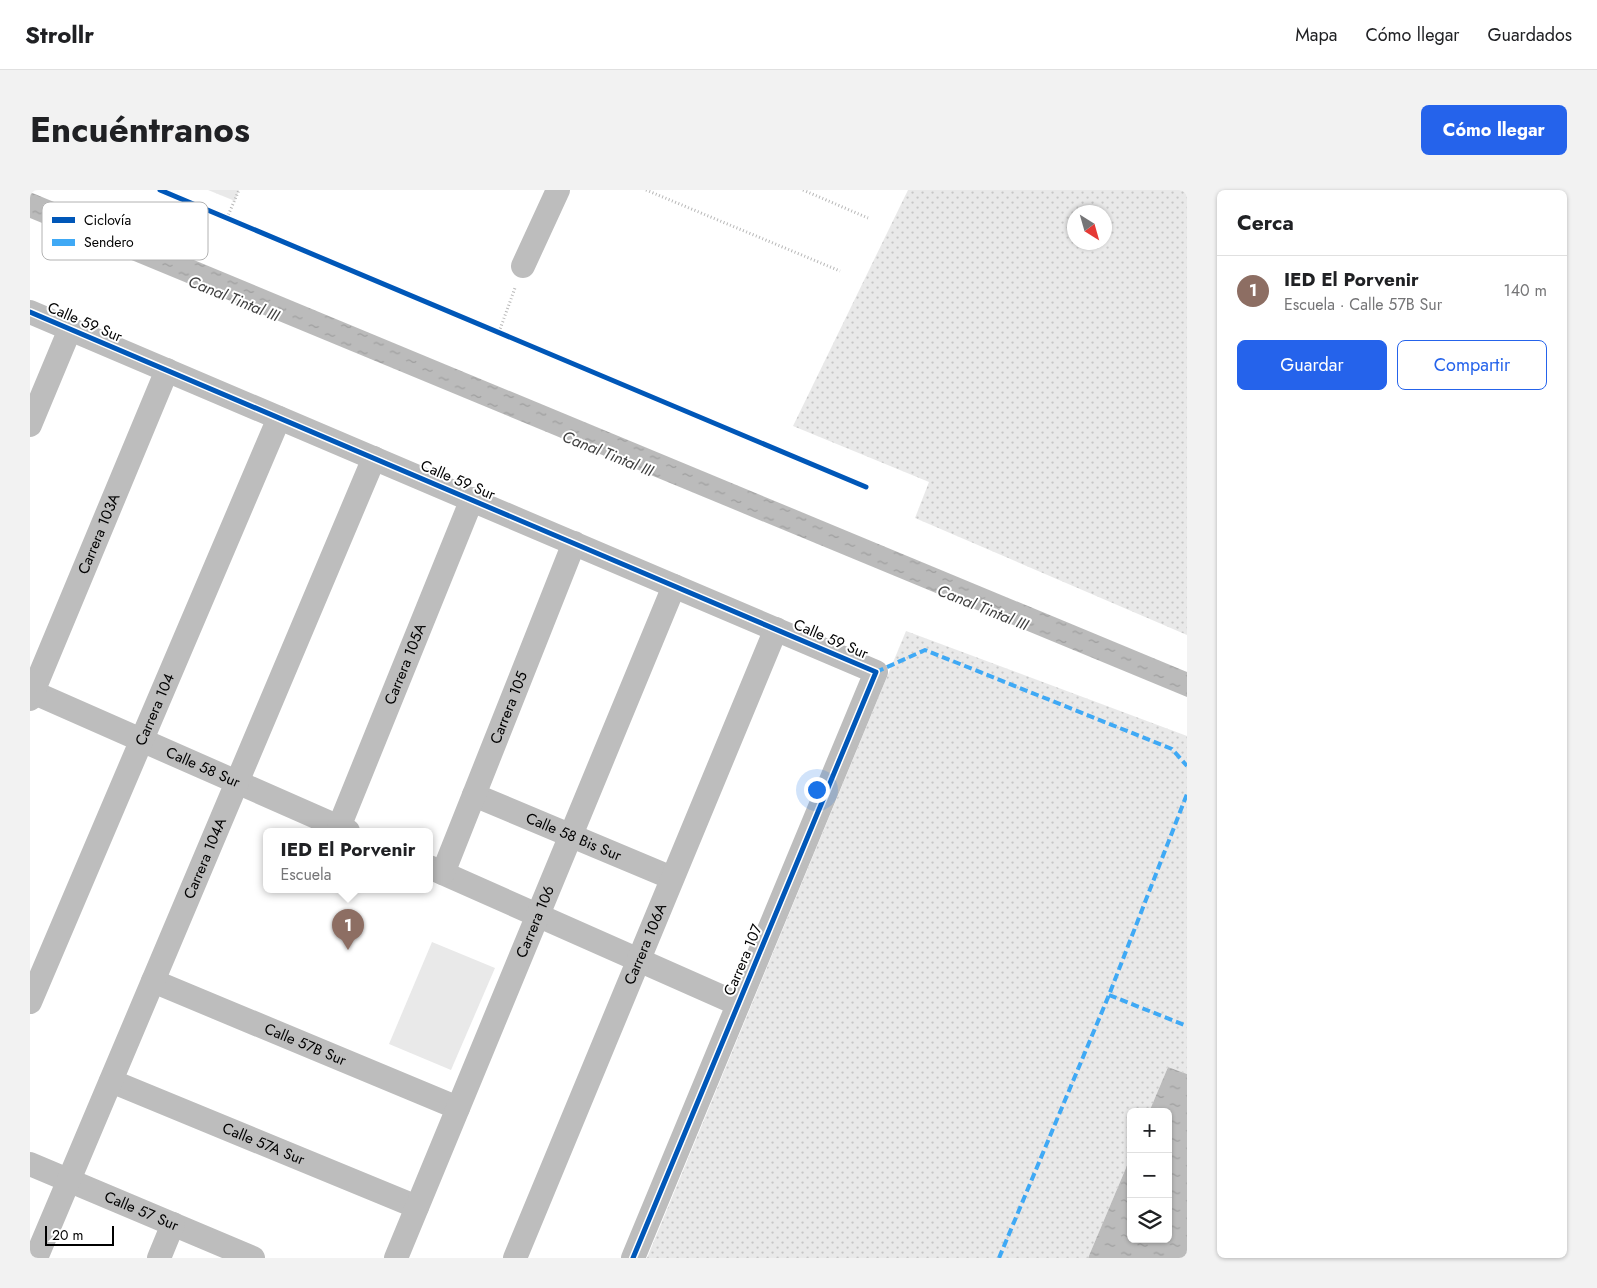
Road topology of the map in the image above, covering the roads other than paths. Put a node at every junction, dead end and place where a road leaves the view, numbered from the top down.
1 (558, 190) edge
2 (523, 266) road end
3 (30, 312) edge
4 (70, 329) junction
5 (166, 370) junction
6 (279, 418) junction
7 (30, 425) edge
8 (374, 458) junction
9 (472, 499) junction
10 (574, 543) junction
11 (674, 586) junction
12 (776, 629) junction
13 (876, 672) joint
14 (31, 694) edge
15 (142, 740) junction
16 (237, 782) junction
17 (474, 795) junction
18 (342, 828) edge
19 (344, 828) edge
20 (571, 836) junction
21 (436, 870) edge
22 (672, 878) junction
23 (538, 915) junction
24 (639, 959) junction
25 (153, 981) junction
26 (30, 1002) edge
27 (738, 1004) junction
28 (111, 1081) junction
29 (458, 1108) junction
30 (30, 1164) edge
31 (68, 1180) junction
32 (417, 1207) junction
33 (173, 1224) junction
34 (36, 1258) edge
35 (159, 1258) edge
36 (253, 1258) edge
37 (396, 1258) edge
38 (515, 1258) edge
39 (633, 1258) edge

1 - 2 street
3 - 4 street, Calle 59 Sur
4 - 5 street, Calle 59 Sur
4 - 7 street
5 - 6 street, Calle 59 Sur
5 - 14 street, Carrera 103A
6 - 8 street, Calle 59 Sur
6 - 15 street, Carrera 104
8 - 9 street, Calle 59 Sur
8 - 16 street, Carrera 104A
9 - 10 street, Calle 59 Sur
9 - 19 street, Carrera 105A
10 - 11 street, Calle 59 Sur
10 - 17 street, Carrera 105
11 - 12 street, Calle 59 Sur
11 - 20 street, Carrera 106
12 - 13 street, Calle 59 Sur
12 - 22 street, Carrera 106A
13 - 27 street, Carrera 107
14 - 15 street, Calle 58 Sur
15 - 16 street, Calle 58 Sur
15 - 26 street, Carrera 104
16 - 18 street, Calle 58 Sur
16 - 25 street, Carrera 104A
17 - 20 street, Calle 58 Bis Sur
17 - 21 street, Carrera 105
20 - 22 street, Calle 58 Bis Sur
20 - 23 street, Carrera 106
21 - 23 street
22 - 24 street, Carrera 106A
23 - 24 street
23 - 29 street, Carrera 106
24 - 27 street
24 - 38 street, Carrera 106A
25 - 28 street, Carrera 104A
25 - 29 street, Calle 57B Sur
27 - 39 street, Carrera 107
28 - 31 street, Carrera 104A
28 - 32 street, Calle 57A Sur
29 - 32 street, Carrera 106
30 - 31 street, Calle 57 Sur
31 - 33 street, Calle 57 Sur
31 - 34 street, Carrera 104A
32 - 37 street, Carrera 106
33 - 35 street
33 - 36 street, Calle 57 Sur

